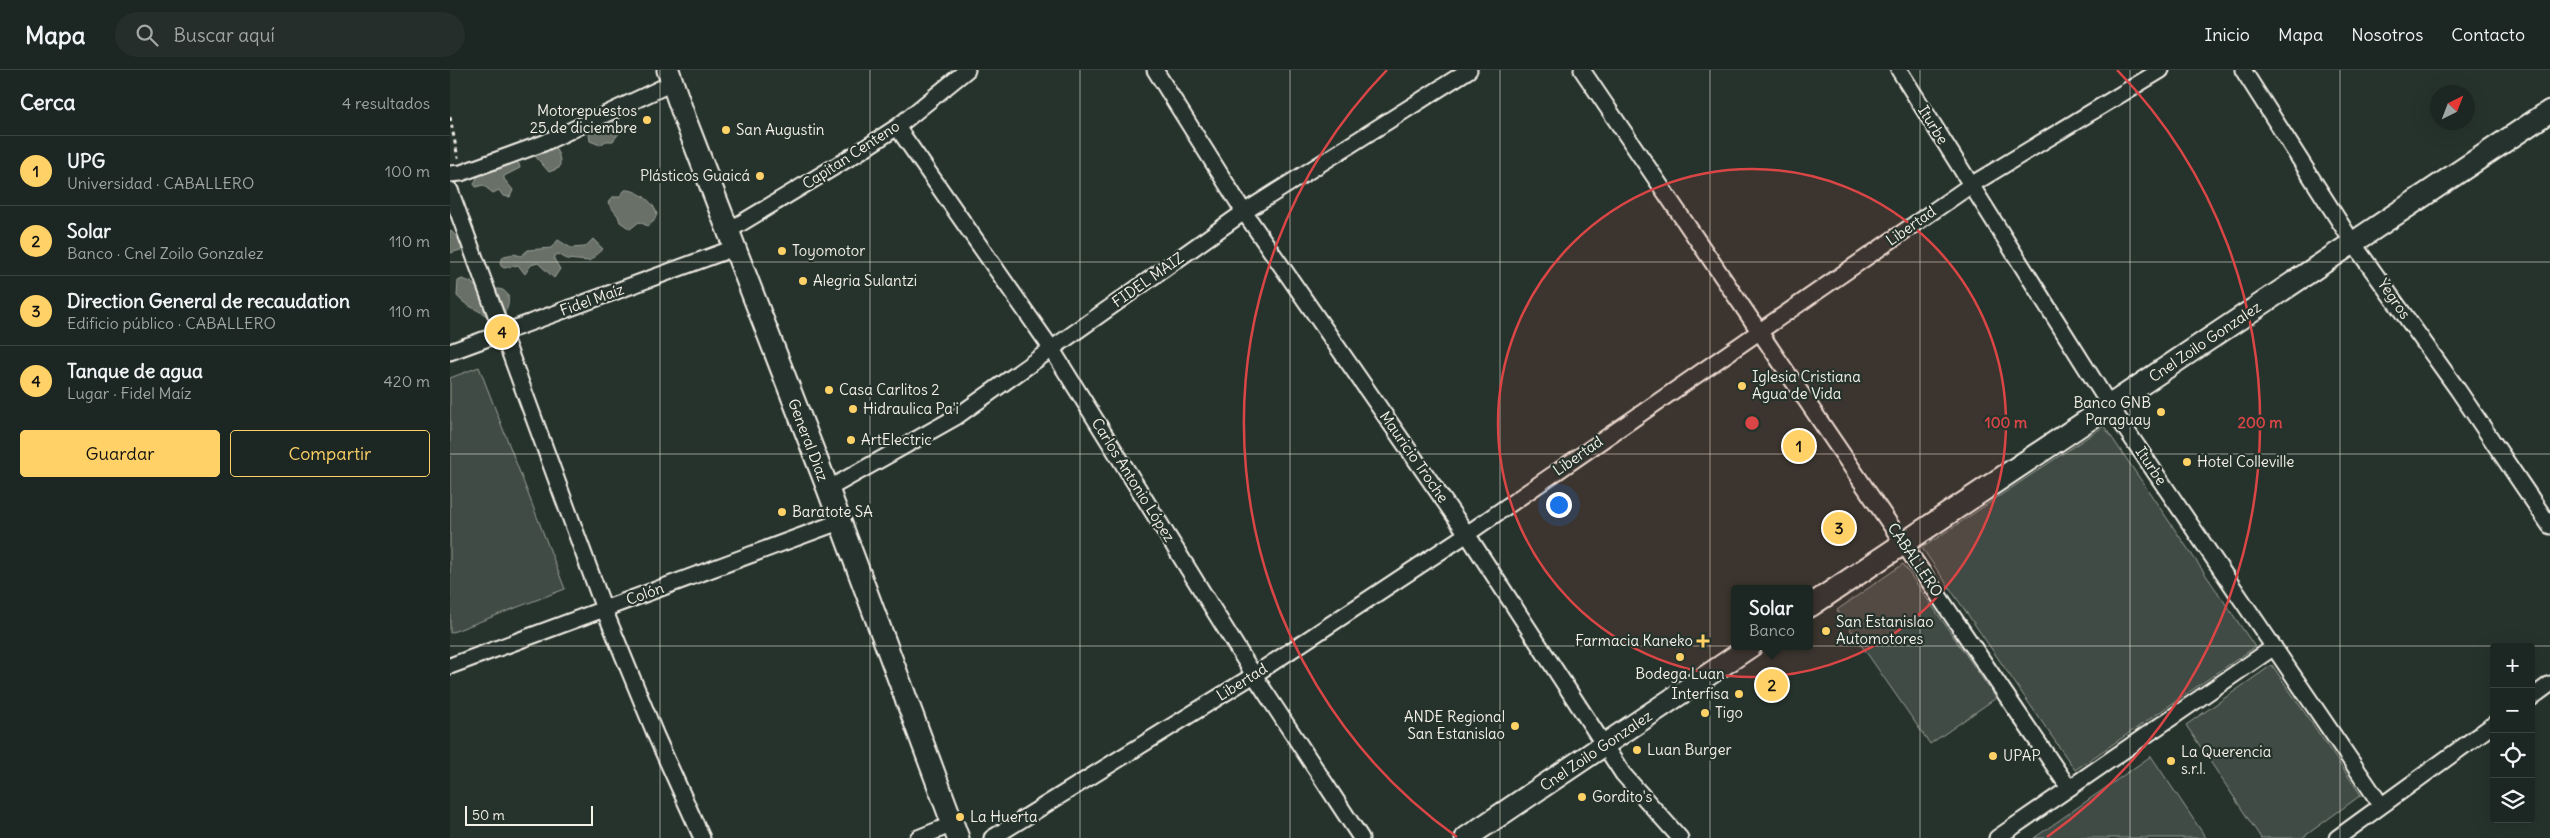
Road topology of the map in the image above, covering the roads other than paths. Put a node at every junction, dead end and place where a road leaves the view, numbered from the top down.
1 (967, 70) edge
2 (1155, 70) edge
3 (1469, 70) edge
4 (1582, 70) edge
5 (1899, 70) edge
6 (2161, 70) edge
7 (2242, 70) edge
8 (670, 77) edge
9 (948, 77) edge
10 (2550, 112) edge
11 (898, 126) junction
12 (456, 174) edge
13 (1971, 184) junction
14 (450, 190) edge
15 (1244, 212) junction
16 (731, 240) junction
17 (2353, 242) junction
18 (502, 332) junction
19 (1760, 332) junction
20 (1051, 348) junction
21 (450, 352) edge
22 (2110, 406) junction
23 (828, 489) junction
24 (839, 522) junction
25 (2550, 526) edge
26 (1467, 534) junction
27 (1904, 542) junction
28 (1813, 604) edge
29 (604, 609) junction
30 (2274, 647) junction
31 (1745, 650) edge
32 (450, 666) edge
33 (1254, 675) junction
34 (2550, 684) edge
35 (2535, 695) edge
36 (2490, 727) edge
37 (1604, 746) junction
38 (2069, 788) junction
39 (2381, 805) junction
40 (955, 831) edge
41 (2347, 835) edge
42 (702, 838) edge
43 (918, 838) edge
44 (992, 838) edge
45 (1361, 838) edge
46 (1466, 838) edge
47 (1680, 838) edge
48 (1998, 838) edge

1 - 9 street, Capitan Centeno
2 - 15 street, Mauricio Troche
3 - 15 street, FIDEL MAIZ
4 - 19 street, CABALLERO
5 - 13 street, Iturbe
6 - 13 street, Libertad
7 - 17 street, Yegros
8 - 12 street
8 - 16 main road, General Diaz
9 - 11 street, Capitan Centeno
10 - 17 main road, Cnel Zoilo Gonzalez
11 - 16 street, Capitan Centeno
11 - 20 street, Carlos Antonio López
13 - 19 street, Libertad
13 - 22 street, Iturbe
14 - 18 street
15 - 20 street, FIDEL MAIZ
15 - 26 street, Mauricio Troche
16 - 18 street, Fidel Maíz
16 - 23 main road, General Diaz
17 - 22 main road, Cnel Zoilo Gonzalez
17 - 25 street, Yegros
18 - 21 street, Fidel Maíz
18 - 29 street
19 - 26 street, Libertad
19 - 27 street, CABALLERO
20 - 23 street, FIDEL MAIZ
20 - 33 street, Carlos Antonio López
22 - 27 main road, Cnel Zoilo Gonzalez
22 - 30 street, Iturbe
23 - 24 main road, General Diaz
24 - 29 street, Colón
24 - 40 main road, General Diaz
26 - 33 street, Libertad
26 - 37 street, Mauricio Troche
27 - 28 main road, Cnel Zoilo Gonzalez
27 - 38 street, CABALLERO
29 - 32 street, Colón
29 - 42 street
30 - 38 street
30 - 39 street, Iturbe
31 - 37 main road, Cnel Zoilo Gonzalez
33 - 44 street, Libertad
33 - 45 street, Carlos Antonio López
34 - 35 street
36 - 39 street
37 - 46 main road, Cnel Zoilo Gonzalez
37 - 47 street, Mauricio Troche
38 - 48 street
39 - 41 street
40 - 43 street

